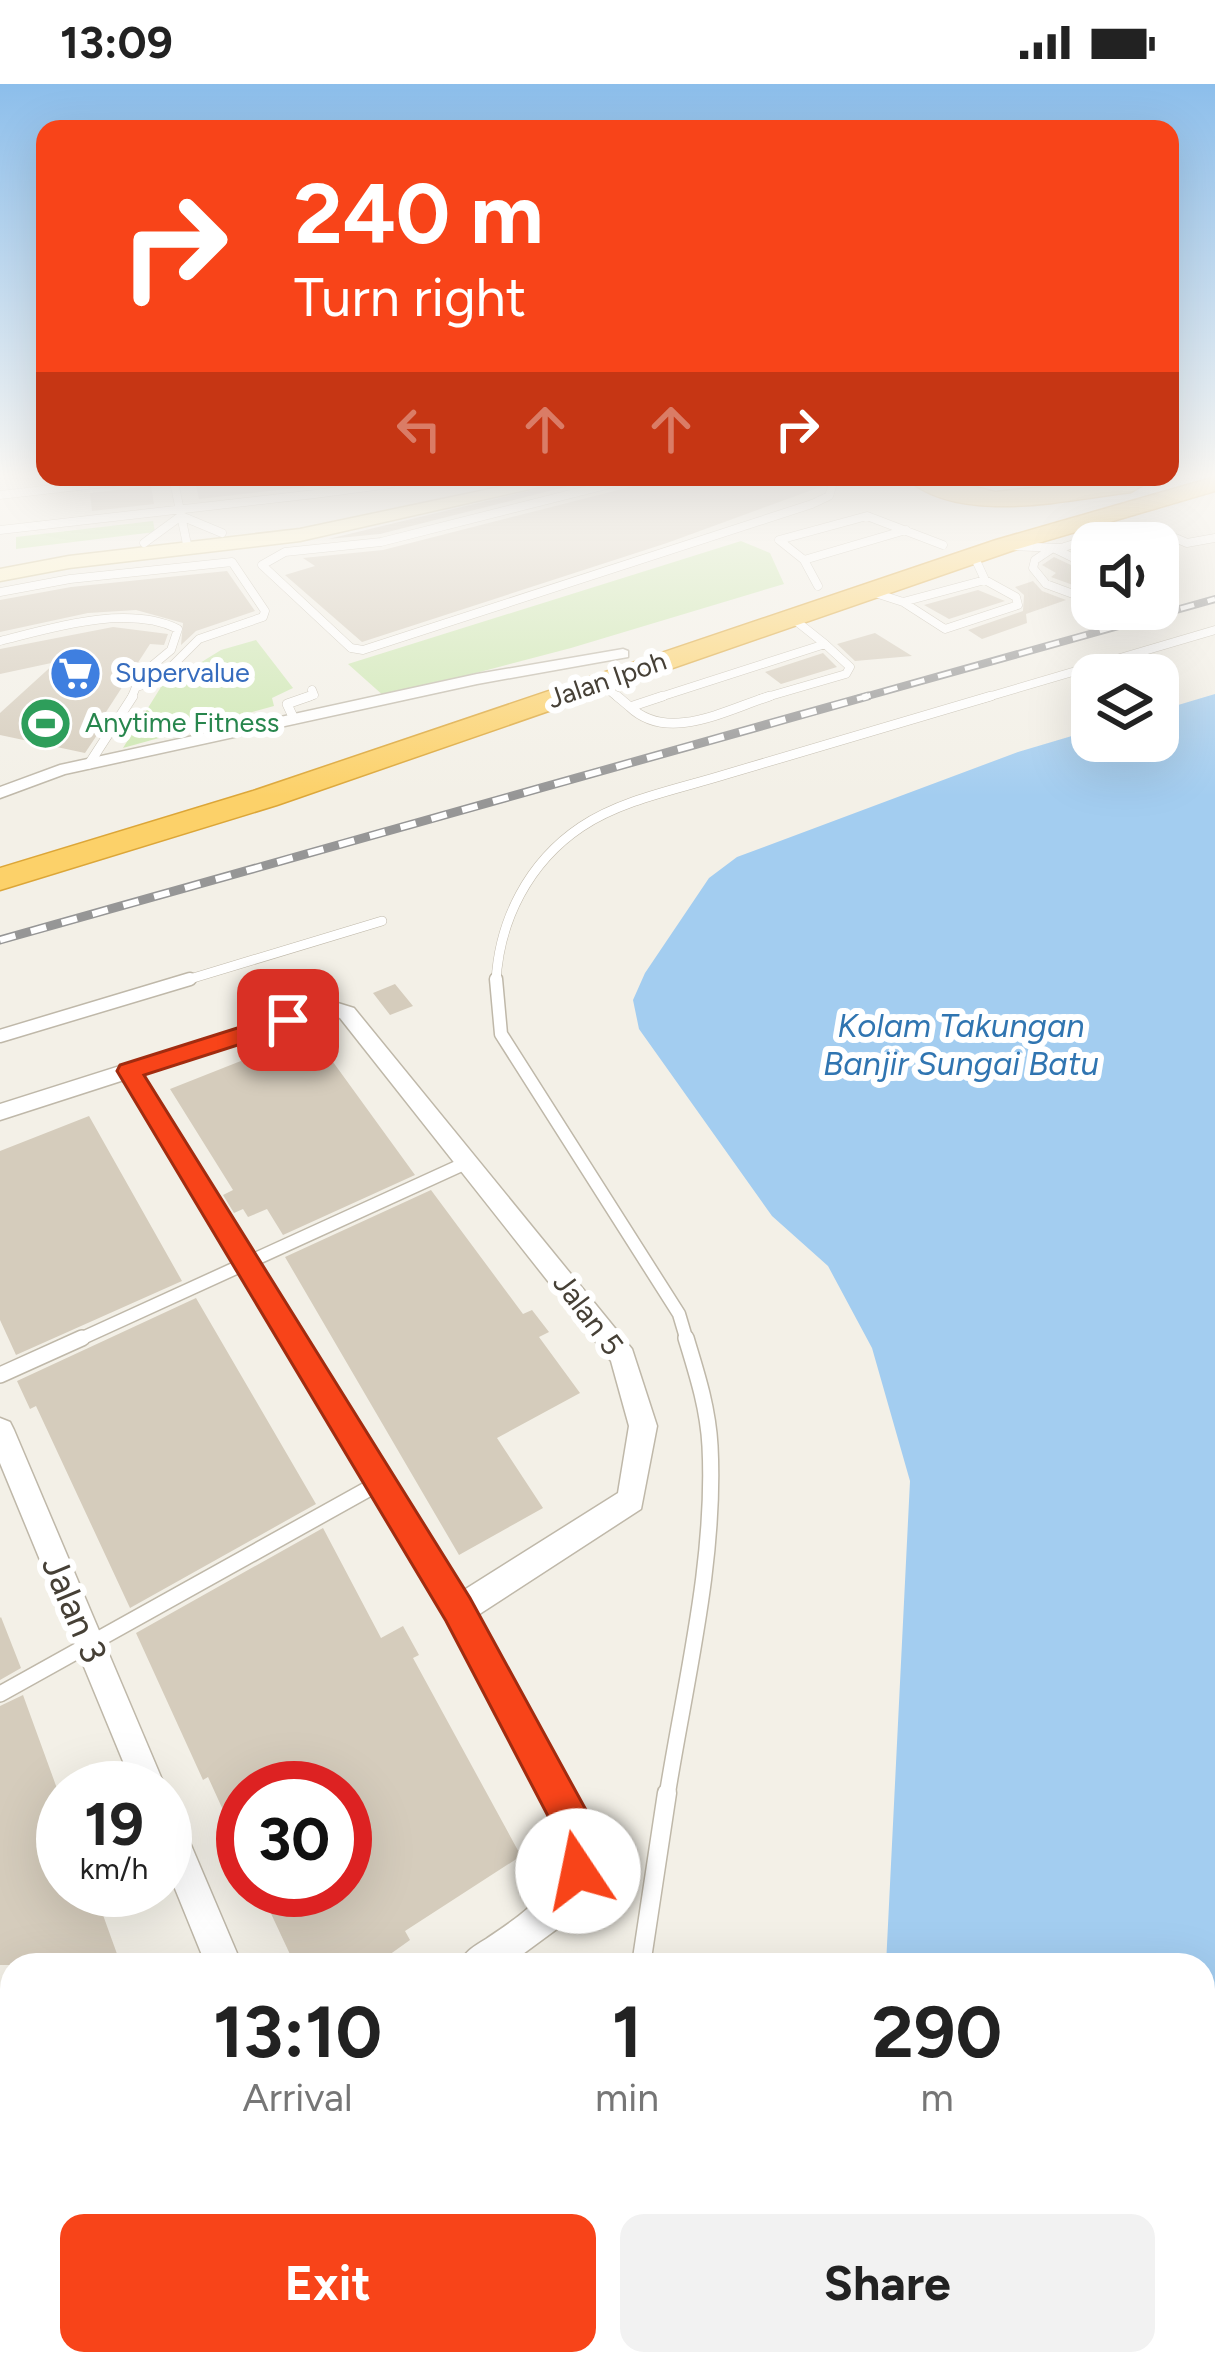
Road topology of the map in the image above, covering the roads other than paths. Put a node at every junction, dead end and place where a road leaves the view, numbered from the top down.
1 (49, 583) edge
2 (246, 583) edge
3 (280, 583) edge
4 (567, 583) edge
5 (816, 583) edge
6 (825, 583) edge
7 (907, 583) edge
8 (946, 583) edge
9 (998, 583) edge
10 (818, 586) junction
11 (867, 591) junction
12 (0, 592) edge
13 (903, 602) junction
14 (790, 616) junction
15 (1215, 630) edge
16 (0, 641) edge
17 (825, 644) junction
18 (623, 654) junction
19 (136, 669) dead end
20 (149, 670) junction
21 (600, 683) junction
22 (140, 686) junction
23 (312, 690) dead end
24 (630, 707) junction
25 (294, 719) junction
26 (89, 764) junction
27 (0, 793) edge
28 (0, 857) edge
29 (0, 879) edge
30 (382, 921) dead end
31 (0, 1036) edge
32 (129, 1071) junction
33 (0, 1112) edge
34 (470, 1161) junction
35 (246, 1263) junction
36 (0, 1375) edge
37 (0, 1430) edge
38 (380, 1482) junction
39 (458, 1610) junction
40 (90, 1645) junction
41 (0, 1694) edge
42 (139, 1761) edge
43 (192, 1889) edge
44 (219, 1953) edge
45 (494, 1953) edge
46 (643, 1953) edge

1 - 12 lane
2 - 22 lane
3 - 4 lane
5 - 10 lane
6 - 10 highway, Jalan Ipoh
7 - 11 highway, Jalan Ipoh
8 - 13 lane
9 - 13 lane
10 - 18 highway, Jalan Ipoh
11 - 13 lane
11 - 14 highway, Jalan Ipoh
14 - 17 lane
14 - 21 highway, Jalan Ipoh
15 - 46 lane
16 - 20 lane
17 - 24 lane
17 - 24 lane
18 - 25 street
18 - 28 highway, Jalan Ipoh
19 - 20 lane
20 - 22 lane
21 - 24 lane
21 - 29 highway, Jalan Ipoh
22 - 26 lane
23 - 25 lane
25 - 26 street
26 - 27 street
30 - 31 lane
32 - 33 street
32 - 34 street, Jalan 5
32 - 35 street
34 - 35 lane
34 - 39 street, Jalan 5
35 - 36 lane
35 - 38 street
37 - 40 street, Jalan 3
38 - 39 street
38 - 40 lane
39 - 45 street
40 - 41 lane
40 - 42 street, Jalan 3
43 - 44 street

